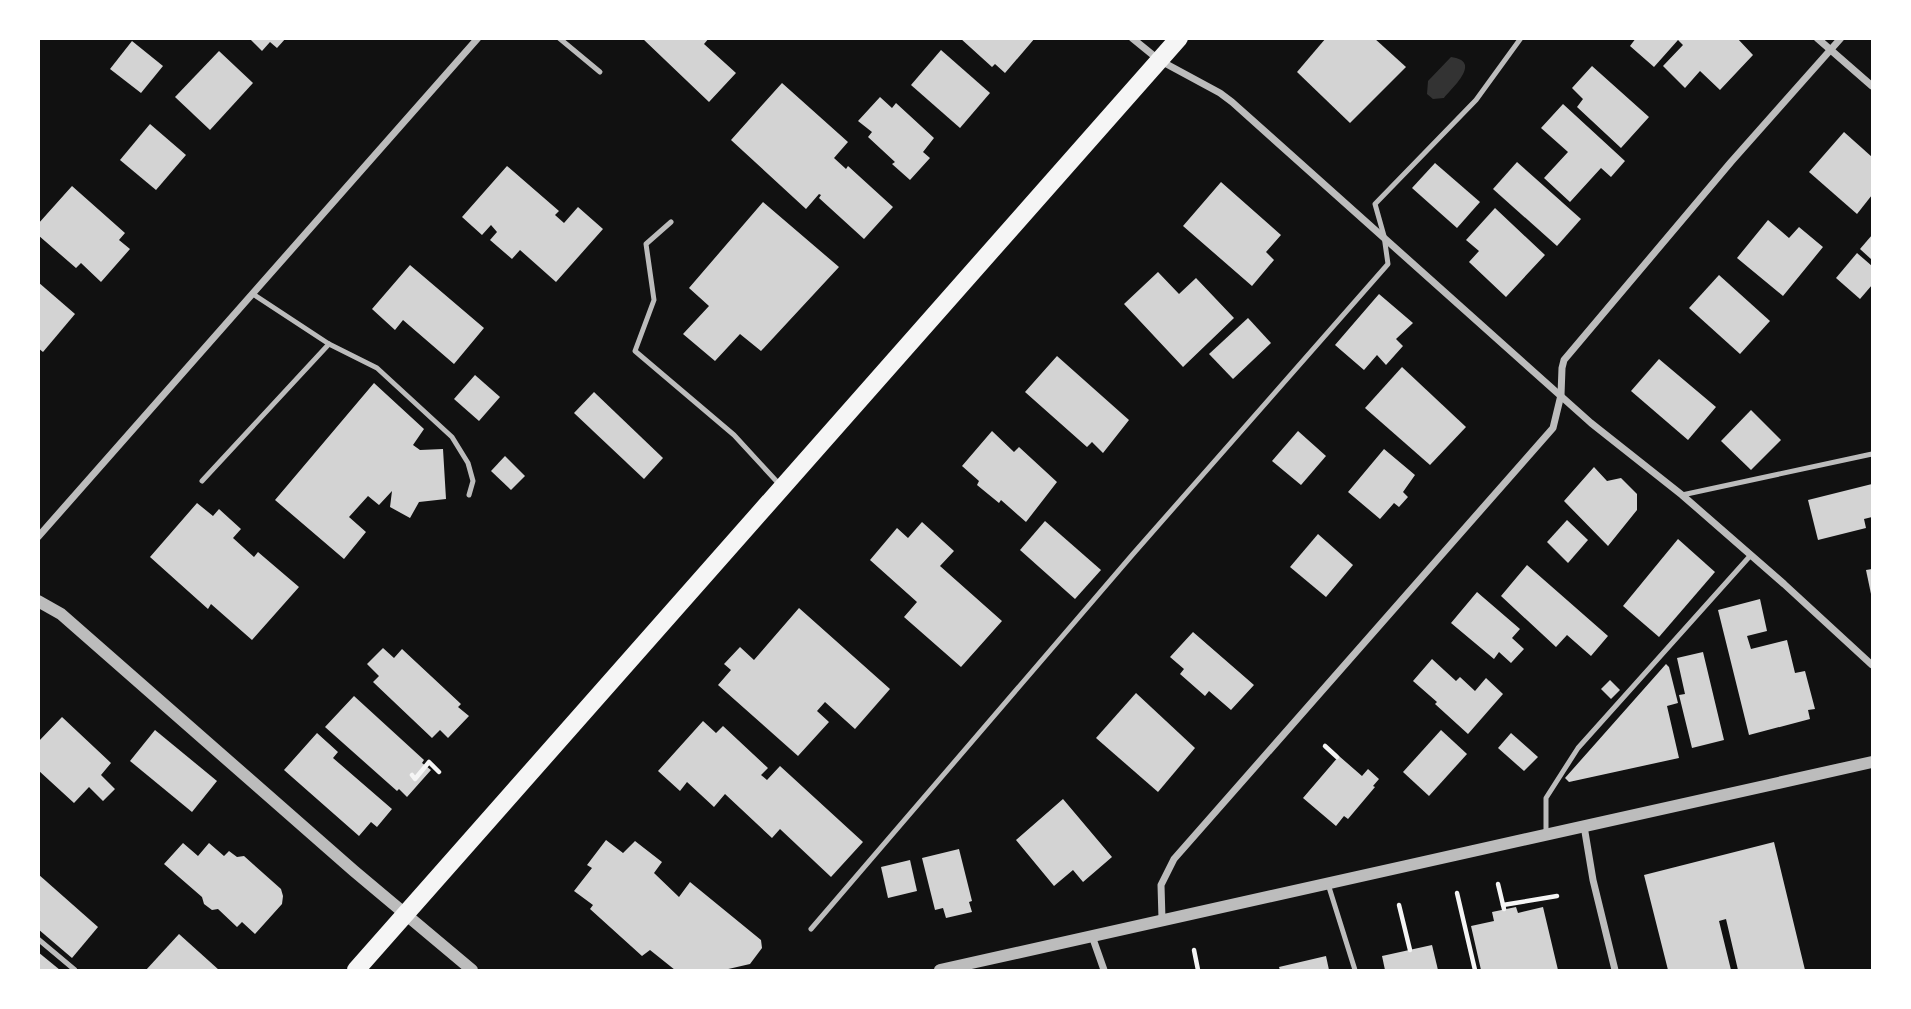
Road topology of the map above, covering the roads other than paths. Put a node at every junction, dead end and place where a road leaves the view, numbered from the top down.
1 (478, 38) edge
2 (559, 38) edge
3 (1132, 38) edge
4 (1179, 38) edge
5 (1521, 38) edge
6 (1817, 38) edge
7 (1841, 38) edge
8 (1830, 51) junction
9 (1159, 60) junction
10 (600, 72) dead end
11 (1872, 86) edge
12 (671, 222) dead end
13 (1384, 236) junction
14 (253, 294) junction
15 (329, 344) junction
16 (1561, 395) junction
17 (1872, 454) edge
18 (202, 481) dead end
19 (782, 487) junction
20 (468, 495) dead end
21 (1682, 495) junction
22 (38, 537) edge
23 (1750, 556) junction
24 (38, 601) edge
25 (1872, 665) edge
26 (1872, 762) edge
27 (1584, 826) junction
28 (1546, 836) junction
29 (1328, 884) junction
30 (405, 913) junction
31 (1161, 919) junction
32 (811, 929) dead end
33 (1092, 936) junction
34 (38, 939) edge
35 (75, 971) edge
36 (356, 971) edge
37 (472, 971) edge
38 (940, 971) edge
39 (1104, 971) edge
40 (1355, 971) edge
41 (1615, 971) edge

1 - 14 street
2 - 10 lane
3 - 9 street
4 - 9 main road
5 - 13 lane
6 - 8 street
7 - 8 street
8 - 11 street
8 - 16 street
9 - 13 street
9 - 19 main road
12 - 19 lane
13 - 16 street
13 - 32 lane
14 - 15 lane
14 - 22 street
15 - 18 lane
15 - 20 lane
16 - 21 street
16 - 31 street
17 - 21 lane
19 - 30 main road
21 - 23 street
23 - 25 street
23 - 28 lane
24 - 30 street
26 - 27 street
27 - 28 street
27 - 41 street
28 - 29 street
29 - 31 street
29 - 40 lane
30 - 36 main road
30 - 37 street
31 - 33 street
33 - 38 street
33 - 39 street
34 - 35 lane

